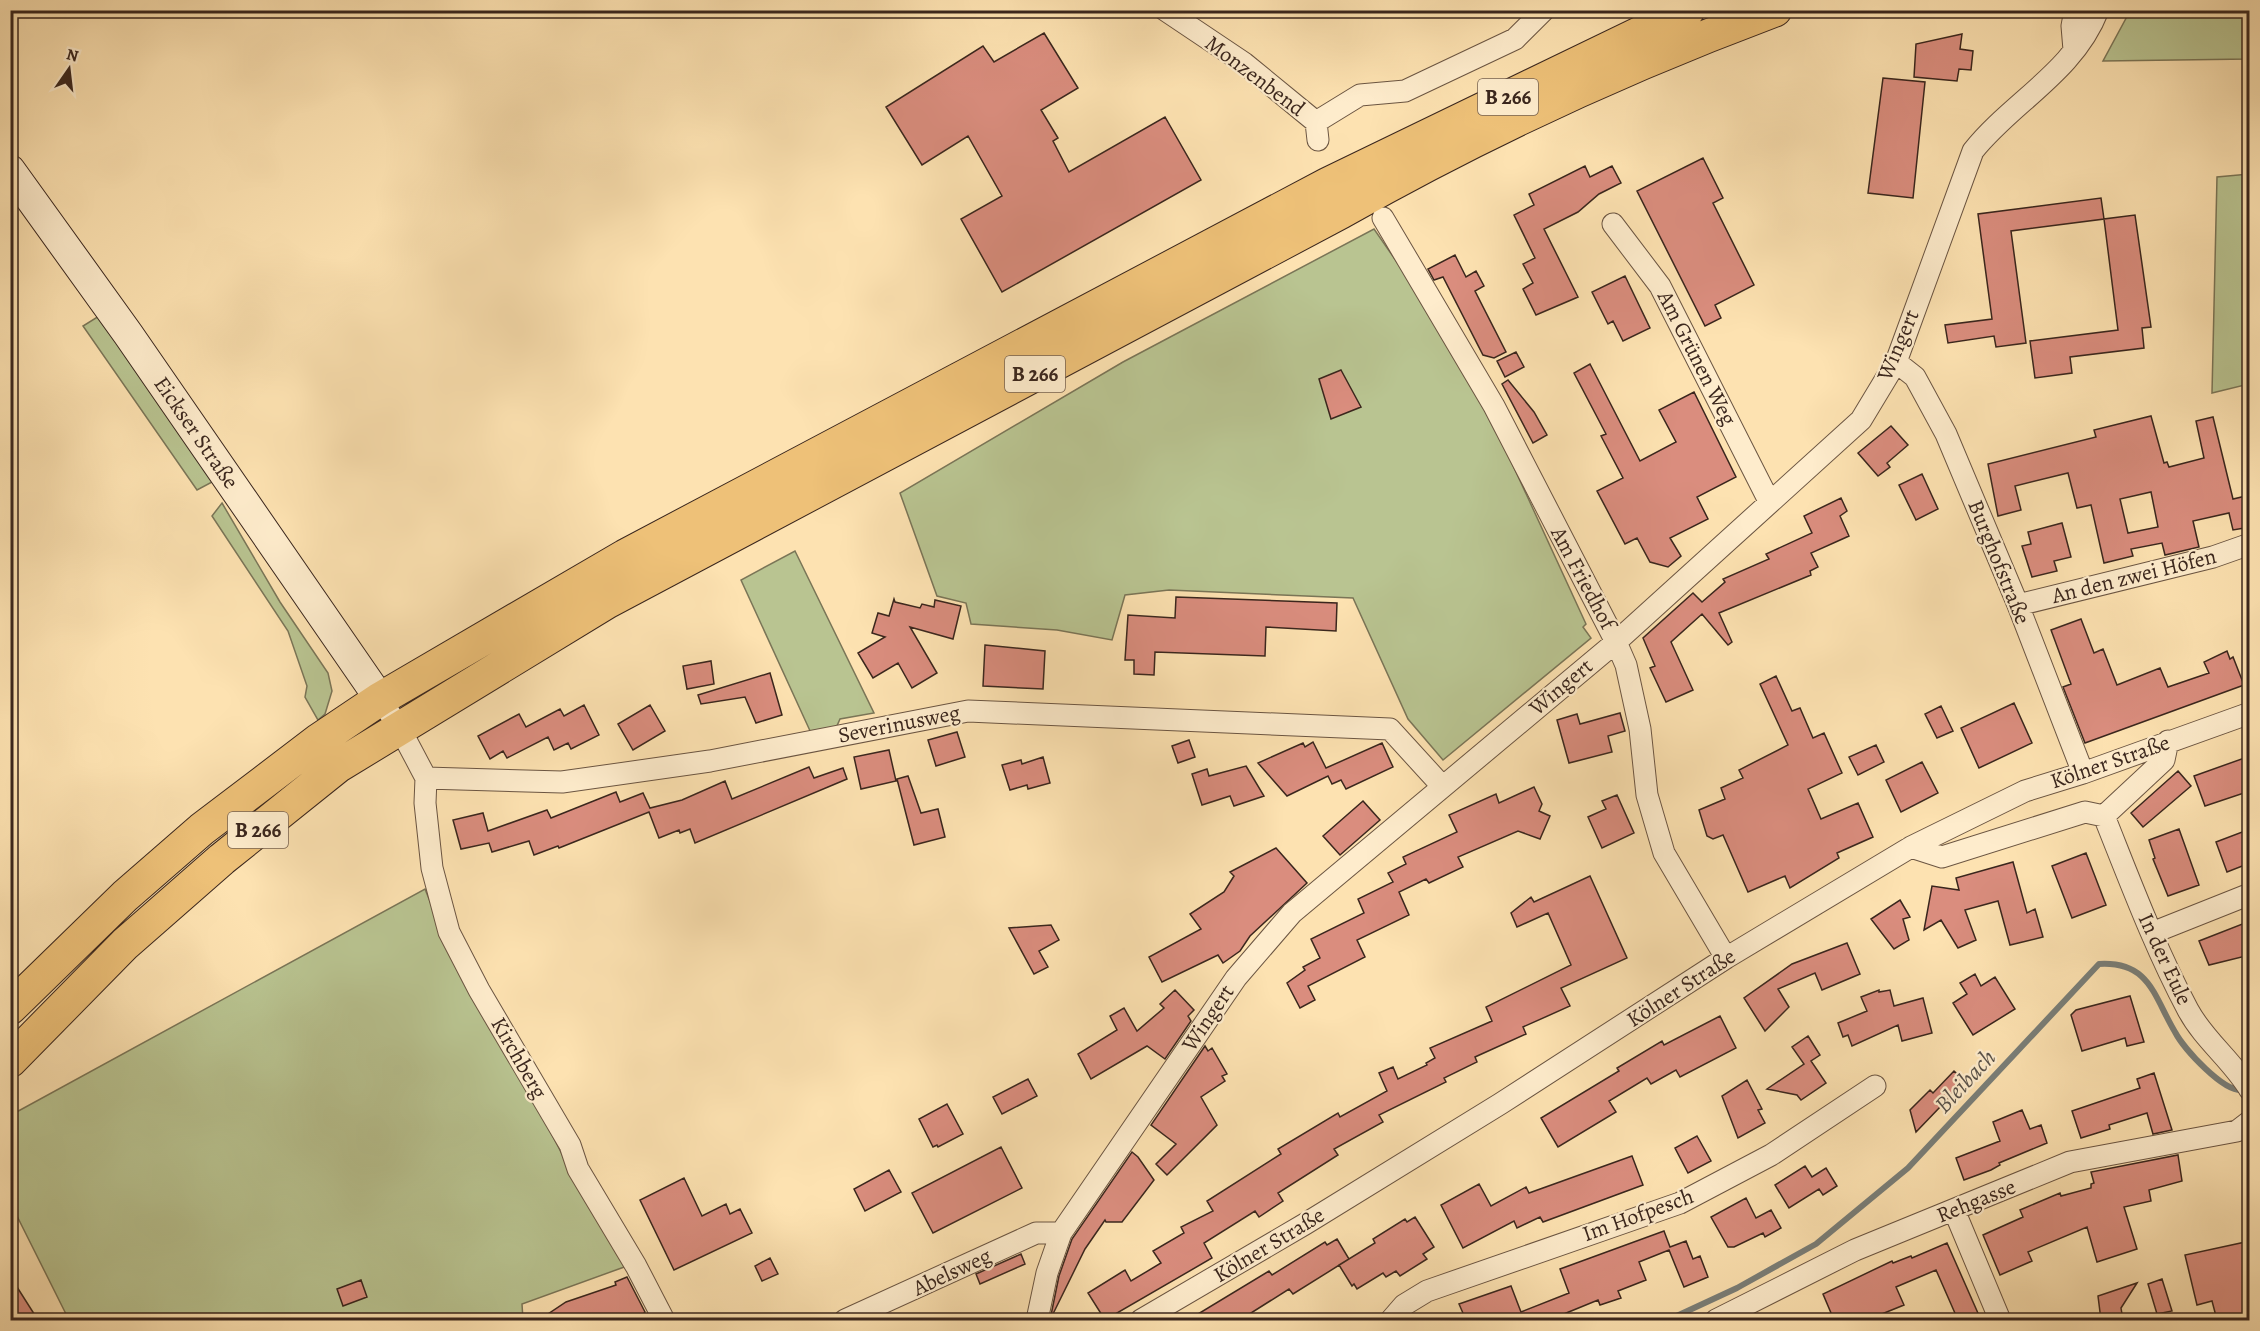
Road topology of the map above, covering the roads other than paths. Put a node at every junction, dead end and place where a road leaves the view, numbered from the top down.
1 (1165, 10) edge
2 (1544, 10) edge
3 (1688, 10) edge
4 (1775, 10) edge
5 (2074, 10) edge
6 (2098, 10) edge
7 (2073, 50) junction
8 (10, 170) edge
9 (1383, 218) dead end
10 (1613, 224) dead end
11 (1896, 362) junction
12 (1769, 501) junction
13 (2250, 544) edge
14 (2018, 605) junction
15 (1616, 642) junction
16 (380, 699) junction
17 (2250, 713) edge
18 (399, 727) junction
19 (2168, 741) junction
20 (2083, 773) junction
21 (426, 778) junction
22 (1442, 786) junction
23 (2104, 816) junction
24 (1911, 847) junction
25 (2250, 894) edge
26 (2152, 933) junction
27 (1726, 958) junction
28 (10, 1008) edge
29 (10, 1061) edge
30 (2246, 1083) edge
31 (1875, 1086) dead end
32 (2250, 1121) edge
33 (1954, 1210) junction
34 (1061, 1233) junction
35 (664, 1320) edge
36 (845, 1320) edge
37 (1036, 1320) edge
38 (1141, 1320) edge
39 (1391, 1320) edge
40 (1716, 1320) edge
41 (2000, 1320) edge

1 - 2 street, Monzenbend
3 - 16 main road, B 266
4 - 18 main road, B 266
5 - 7 street
6 - 7 street, Wingert
7 - 11 street, Wingert
8 - 16 street, Eickser Straße
9 - 15 street, Am Friedhof
10 - 12 street, Am Grünen Weg
11 - 12 street, Wingert
11 - 14 street, Burghofstraße
12 - 15 street, Wingert
13 - 14 street, An den zwei Höfen
14 - 20 street, Burghofstraße
15 - 22 street, Wingert
15 - 27 street, Am Friedhof
16 - 18 street
16 - 28 main road, B 266
17 - 19 street, Kölner Straße
18 - 21 street
18 - 29 main road, B 266
19 - 20 street, Kölner Straße
19 - 23 street
20 - 24 street, Kölner Straße
21 - 22 street, Severinusweg
21 - 35 street, Kirchberg
22 - 34 street, Wingert
23 - 24 street
23 - 26 street, In der Eule
24 - 27 street, Kölner Straße
25 - 26 street
26 - 30 street, In der Eule
27 - 38 street, Kölner Straße
31 - 39 street, Im Hofpesch
32 - 33 street, Rehgasse
33 - 40 street, Rehgasse
33 - 41 street
34 - 36 street, Abelsweg
34 - 37 street, Wingert

